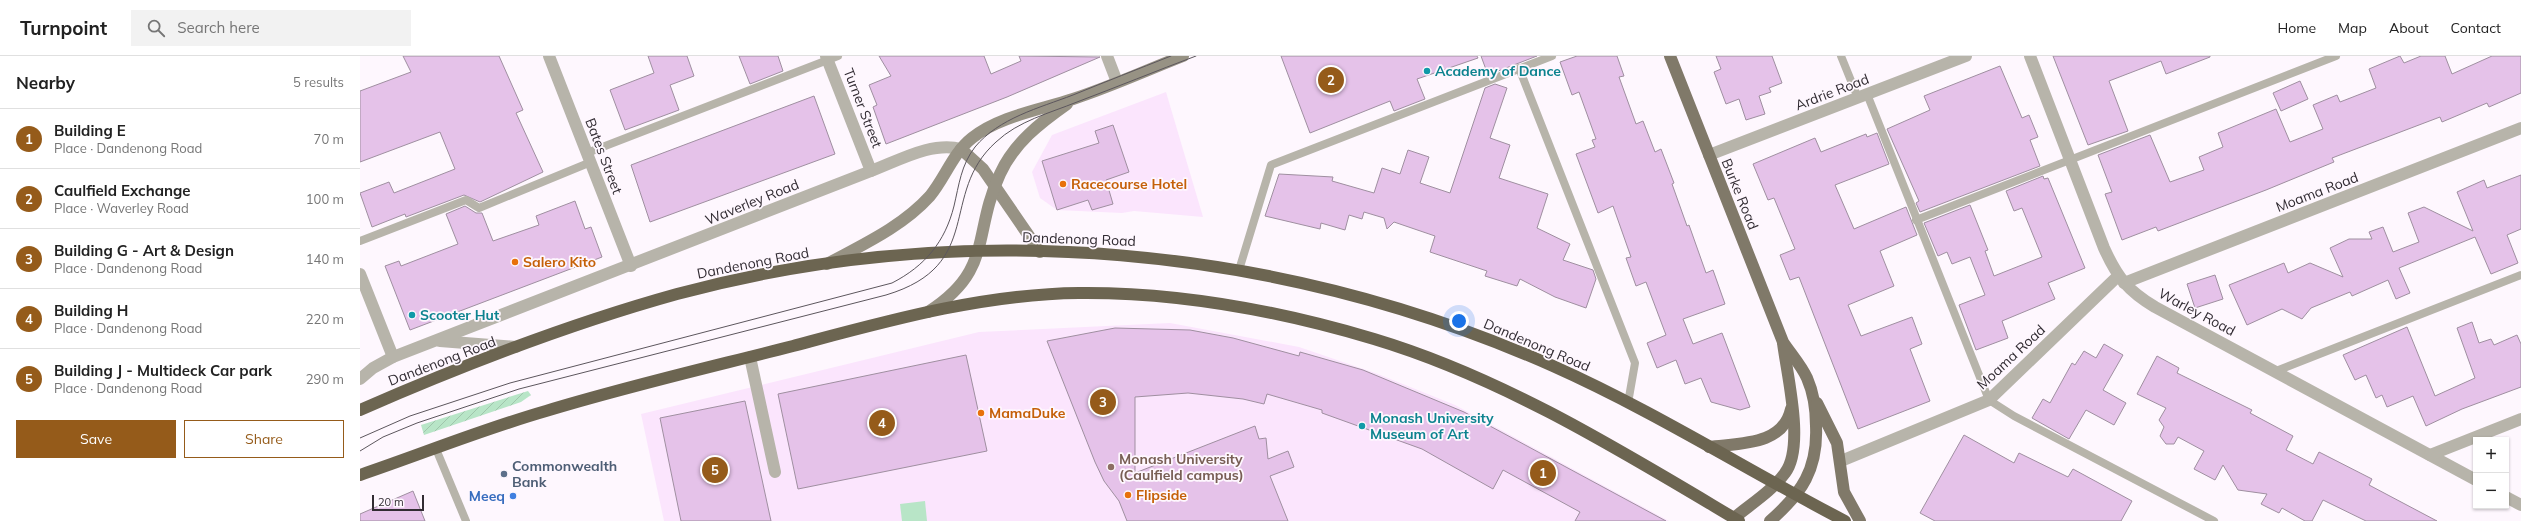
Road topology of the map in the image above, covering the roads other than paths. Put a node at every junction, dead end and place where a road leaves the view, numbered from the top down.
1 (549, 56) edge
2 (1107, 56) edge
3 (1183, 56) edge
4 (1552, 56) edge
5 (1670, 56) edge
6 (1841, 56) edge
7 (1966, 56) edge
8 (2030, 56) edge
9 (2336, 56) edge
10 (831, 57) edge
11 (1519, 68) junction
12 (1117, 82) junction
13 (1863, 96) junction
14 (1075, 98) junction
15 (2521, 128) edge
16 (961, 149) junction
17 (1709, 155) junction
18 (589, 158) junction
19 (2070, 160) junction
20 (871, 171) junction
21 (995, 187) junction
22 (1916, 220) junction
23 (360, 241) edge
24 (979, 252) junction
25 (1040, 252) junction
26 (826, 264) junction
27 (632, 266) junction
28 (1239, 270) junction
29 (360, 274) edge
30 (2521, 275) edge
31 (2121, 280) junction
32 (927, 312) junction
33 (437, 340) junction
34 (1783, 342) junction
35 (517, 347) junction
36 (393, 357) junction
37 (750, 357) junction
38 (373, 368) junction
39 (360, 371) edge
40 (2276, 371) junction
41 (360, 379) edge
42 (1989, 400) junction
43 (1815, 401) junction
44 (1628, 403) junction
45 (1793, 404) junction
46 (360, 410) edge
47 (2521, 419) edge
48 (1709, 447) junction
49 (436, 448) junction
50 (2430, 455) junction
51 (1841, 461) junction
52 (775, 472) dead end
53 (360, 475) edge
54 (2473, 478) edge
55 (1774, 484) junction
56 (1796, 495) junction
57 (2509, 499) edge
58 (2521, 505) edge
59 (1734, 520) edge
60 (466, 521) edge
61 (1770, 521) edge
62 (1845, 521) edge
63 (1860, 521) edge
64 (2214, 521) edge

1 - 18 street, Bates Street
2 - 12 street
3 - 12 main road
4 - 11 lane
5 - 17 main road, Burke Road
6 - 13 lane
7 - 13 street, Ardrie Road
8 - 19 street, Warley Road
9 - 19 lane
10 - 18 lane
10 - 20 street, Turner Street
11 - 28 lane
11 - 44 lane
12 - 14 main road
13 - 17 street, Ardrie Road
13 - 22 lane
14 - 16 main road
14 - 21 main road
15 - 31 street, Moama Road
16 - 20 street, Waverley Road
16 - 21 main road
16 - 26 main road
17 - 34 main road, Burke Road
18 - 23 lane
18 - 27 street, Bates Street
19 - 22 lane
19 - 31 street, Warley Road
20 - 27 street, Waverley Road
21 - 24 main road
21 - 25 main road
22 - 42 lane
24 - 25 highway, Dandenong Road
24 - 26 highway, Dandenong Road
24 - 32 main road
25 - 28 highway, Dandenong Road
26 - 35 highway, Dandenong Road
27 - 33 street, Waverley Road
28 - 44 highway, Dandenong Road
29 - 36 street
30 - 40 lane
31 - 40 street, Warley Road
31 - 42 street, Moama Road
32 - 37 highway
32 - 59 highway
33 - 35 street, Waverley Road
33 - 36 street, Waverley Road
34 - 43 main road, Burke Road
34 - 45 main road, Burke Road
35 - 46 highway, Dandenong Road
36 - 38 street, Waverley Road
37 - 49 highway
37 - 52 street
38 - 39 street, Dandenong Road
38 - 41 street, Waverley Road
40 - 50 street, Warley Road
42 - 51 street, Moama Road
42 - 64 lane
43 - 51 main road
43 - 56 main road, Burke Road
44 - 48 highway, Dandenong Road
45 - 48 main road
45 - 55 main road, Burke Road
47 - 50 street
48 - 55 highway, Dandenong Road
49 - 53 highway
49 - 60 lane
50 - 54 street, Warley Road
51 - 63 main road
55 - 56 highway, Dandenong Road
55 - 59 main road, Burke Road
56 - 61 main road, Burke Road
56 - 62 highway, Dandenong Road
57 - 58 street

